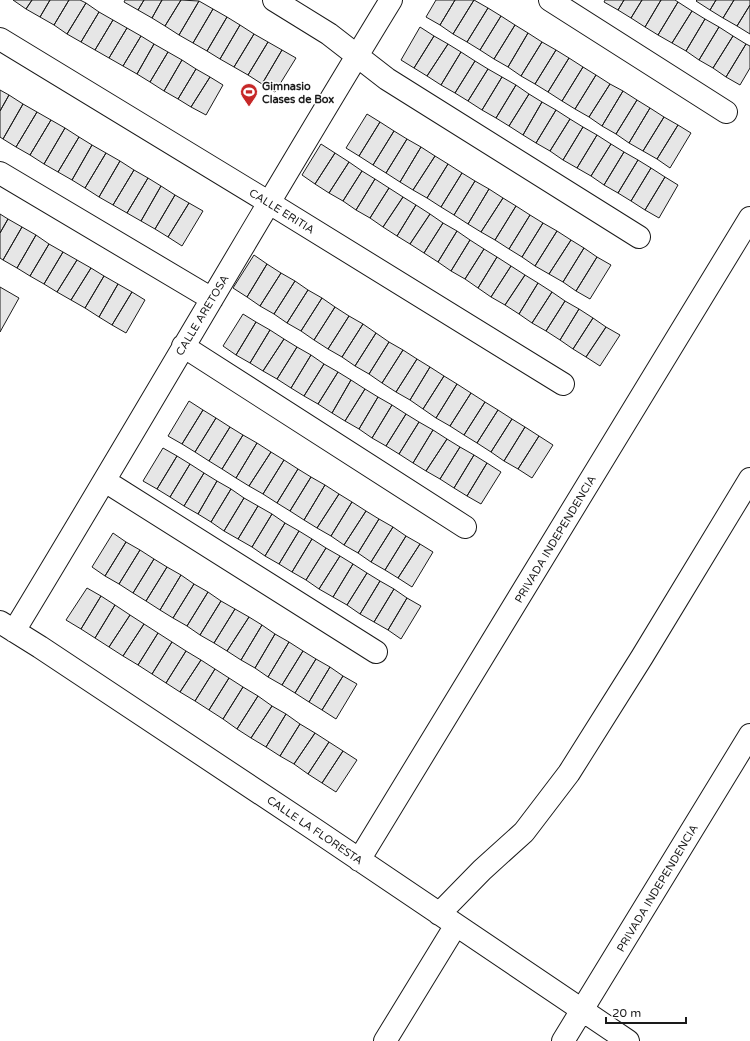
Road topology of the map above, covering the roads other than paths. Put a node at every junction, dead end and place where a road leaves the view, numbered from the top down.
1 (274, 0) edge
2 (391, 0) edge
3 (550, 0) edge
4 (0, 39) edge
5 (357, 56) junction
6 (726, 112) dead end
7 (0, 173) edge
8 (268, 202) junction
9 (750, 218) edge
10 (639, 237) dead end
11 (212, 298) junction
12 (183, 346) junction
13 (562, 384) dead end
14 (750, 479) edge
15 (105, 481) junction
16 (465, 527) dead end
17 (7, 627) edge
18 (376, 652) dead end
19 (750, 735) edge
20 (359, 860) junction
21 (447, 919) junction
22 (582, 1010) junction
23 (385, 1041) edge
24 (563, 1041) edge
25 (628, 1041) edge

1 - 5 street
2 - 5 street, CALLE ARETOSA
3 - 6 street
4 - 8 street, CALLE ERITIA
5 - 8 street, CALLE ARETOSA
5 - 10 street
7 - 11 street
8 - 11 street, CALLE ARETOSA
8 - 13 street, CALLE ERITIA
9 - 20 street, PRIVADA INDEPENDENCIA
11 - 12 street, CALLE ARETOSA
12 - 15 street, CALLE ARETOSA
12 - 16 street
14 - 21 street
15 - 17 street, CALLE ARETOSA
15 - 18 street
17 - 20 street, CALLE LA FLORESTA
19 - 22 street, PRIVADA INDEPENDENCIA
20 - 21 street, CALLE LA FLORESTA
21 - 22 street, CALLE LA FLORESTA
21 - 23 street
22 - 24 street, PRIVADA INDEPENDENCIA
22 - 25 street, CALLE LA FLORESTA

